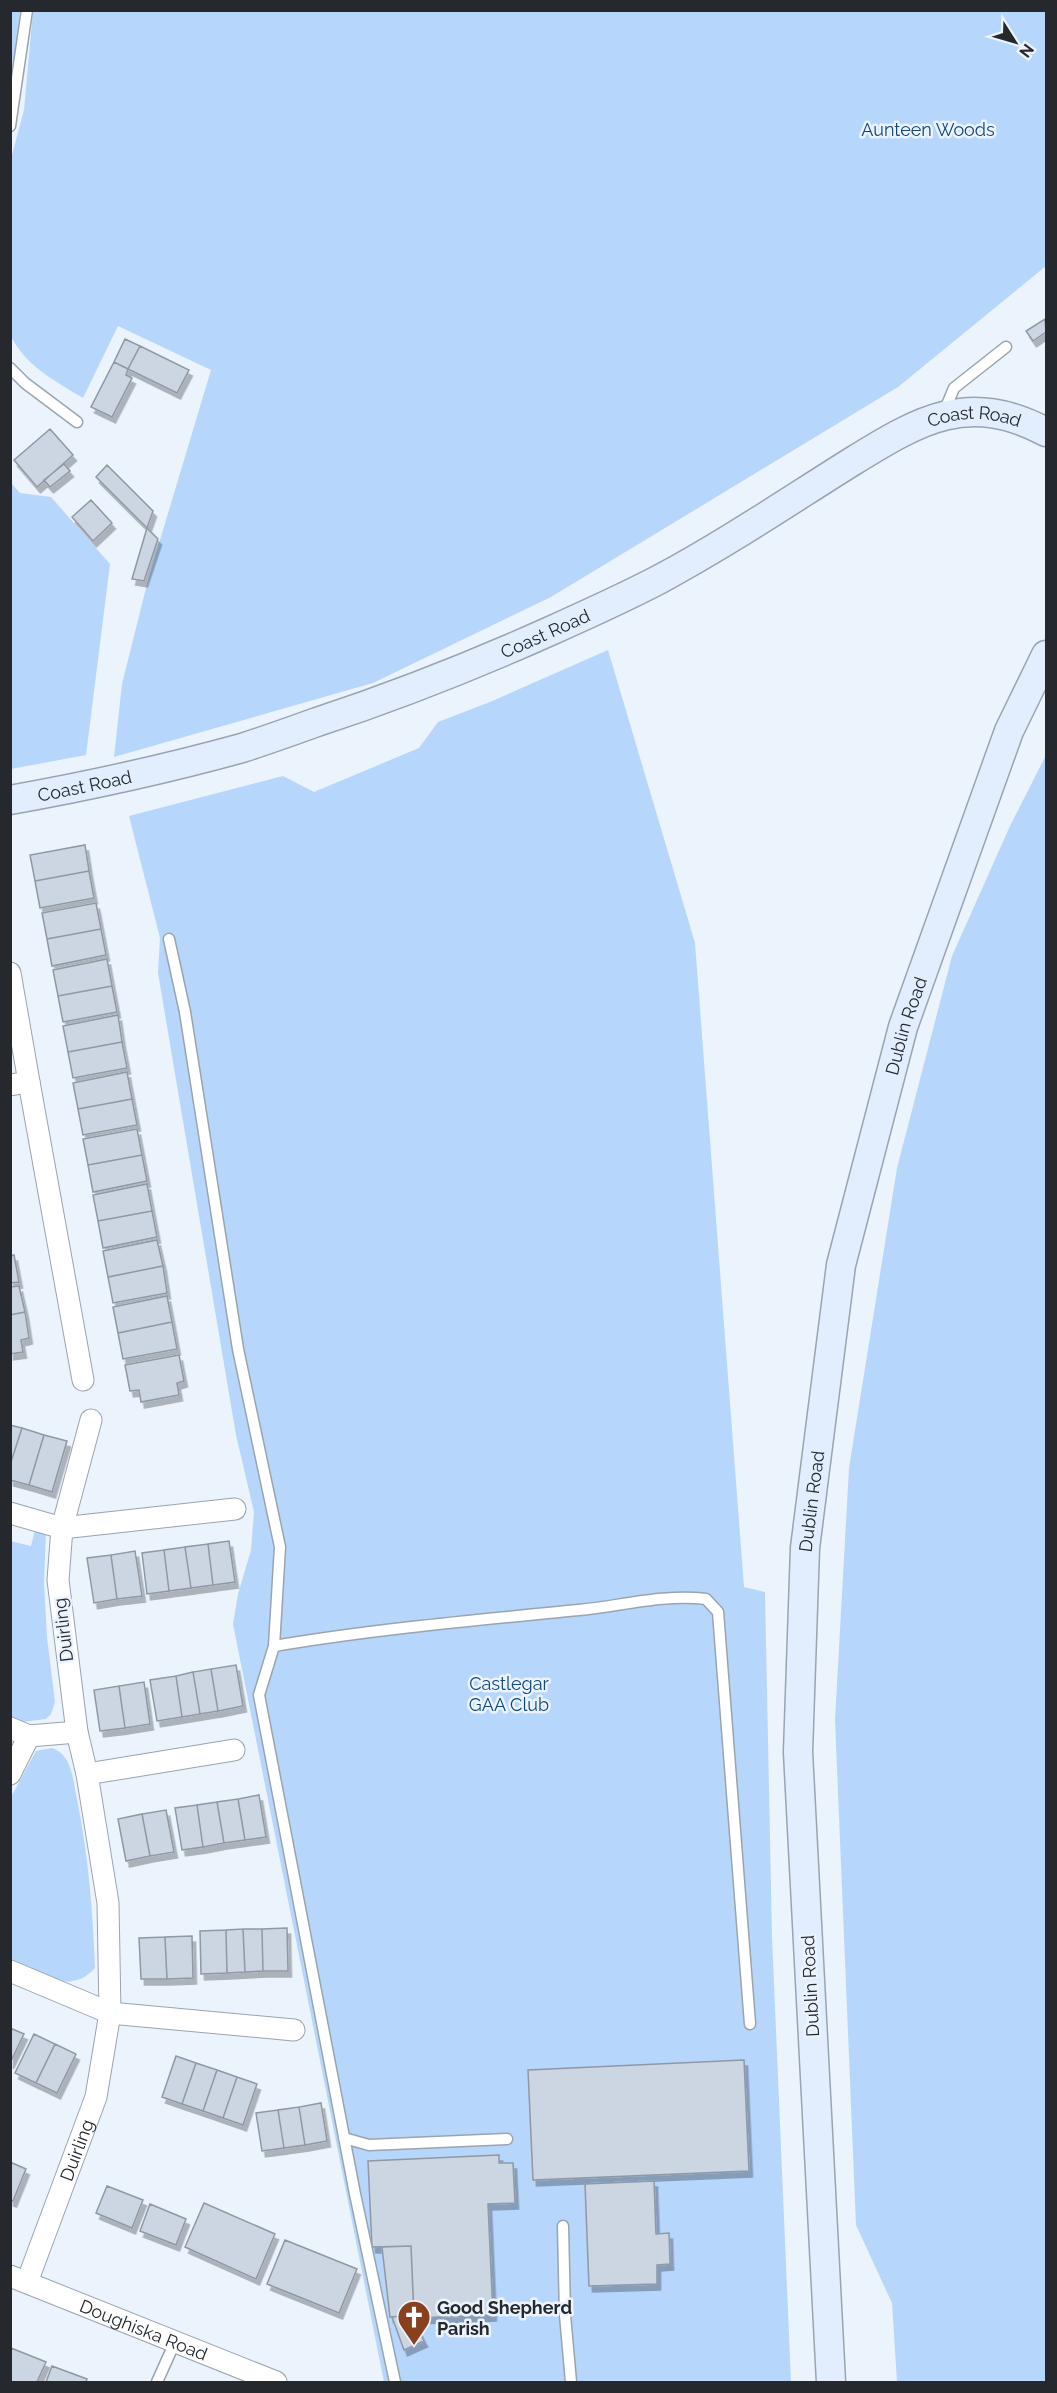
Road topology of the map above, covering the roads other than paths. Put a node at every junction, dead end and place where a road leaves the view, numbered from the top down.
1 (27, 10) edge
2 (10, 126) edge
3 (1006, 347) dead end
4 (10, 368) edge
5 (943, 416) junction
6 (77, 422) dead end
7 (1047, 432) edge
8 (1047, 655) edge
9 (10, 800) edge
10 (169, 939) dead end
11 (10, 973) edge
12 (20, 1083) edge
13 (83, 1380) dead end
14 (91, 1420) dead end
15 (235, 1509) dead end
16 (10, 1513) edge
17 (62, 1528) junction
18 (274, 1646) junction
19 (20, 1732) edge
20 (77, 1732) junction
21 (234, 1750) dead end
22 (10, 1774) edge
23 (87, 1774) junction
24 (10, 1971) edge
25 (110, 2013) junction
26 (750, 2024) dead end
27 (294, 2030) dead end
28 (344, 2138) junction
29 (507, 2139) dead end
30 (563, 2226) dead end
31 (19, 2279) edge
32 (175, 2342) junction
33 (157, 2382) edge
34 (276, 2382) edge
35 (395, 2382) edge
36 (571, 2382) edge
37 (831, 2382) edge

1 - 2 lane
3 - 5 lane
4 - 6 lane
5 - 7 main road, Coast Road
5 - 9 main road, Coast Road
8 - 37 main road, Dublin Road
10 - 18 lane
11 - 12 street
12 - 13 street
14 - 17 street, Duirling
15 - 17 street
16 - 17 street
17 - 20 street, Duirling
18 - 26 lane
18 - 28 lane
19 - 20 street
19 - 22 street
20 - 23 street, Duirling
21 - 23 street
23 - 25 street, Duirling
24 - 25 street
25 - 27 street
25 - 31 street, Duirling
28 - 29 lane
28 - 35 lane
30 - 36 lane
31 - 32 street, Doughiska Road
32 - 33 lane
32 - 34 street, Doughiska Road

